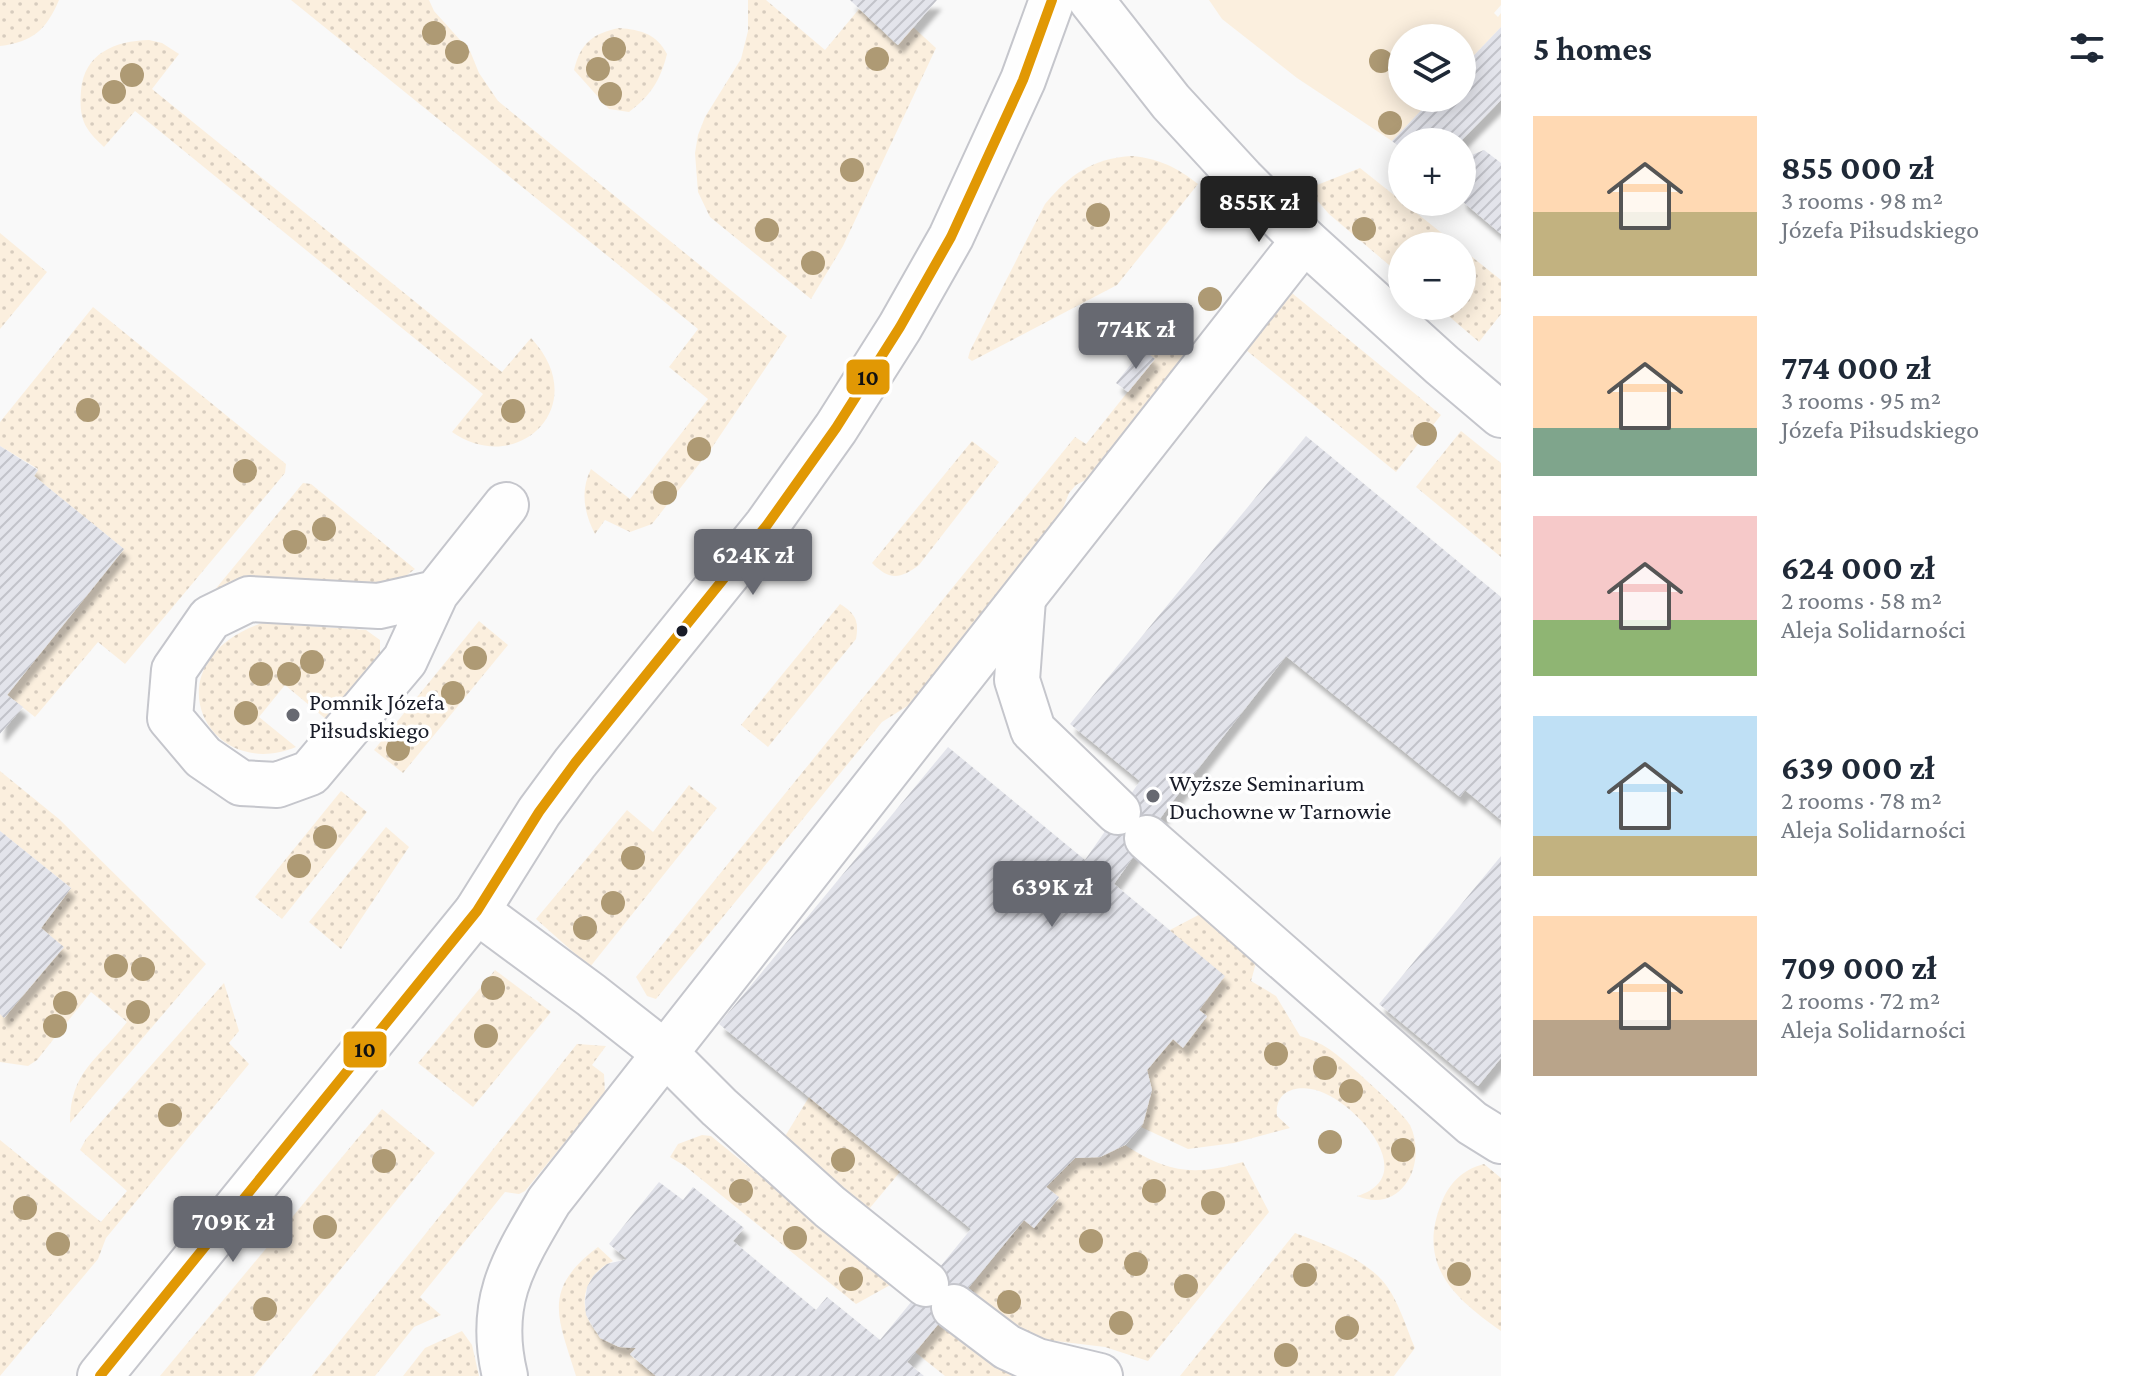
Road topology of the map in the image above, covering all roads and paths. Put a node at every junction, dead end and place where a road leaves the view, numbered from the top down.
1 (1052, 0) edge
2 (1091, 0) edge
3 (1304, 240) junction
4 (1501, 415) edge
5 (506, 505) dead end
6 (436, 593) junction
7 (1023, 599) junction
8 (477, 911) junction
9 (666, 1054) junction
10 (1501, 1141) edge
11 (100, 1376) edge
12 (505, 1376) edge
13 (1100, 1376) edge

1 - 8 street
2 - 3 street
3 - 4 street
3 - 7 street
5 - 6 street
6 - 6 street
7 - 9 street
7 - 10 street
8 - 9 street
8 - 11 street
9 - 12 street
9 - 13 street

